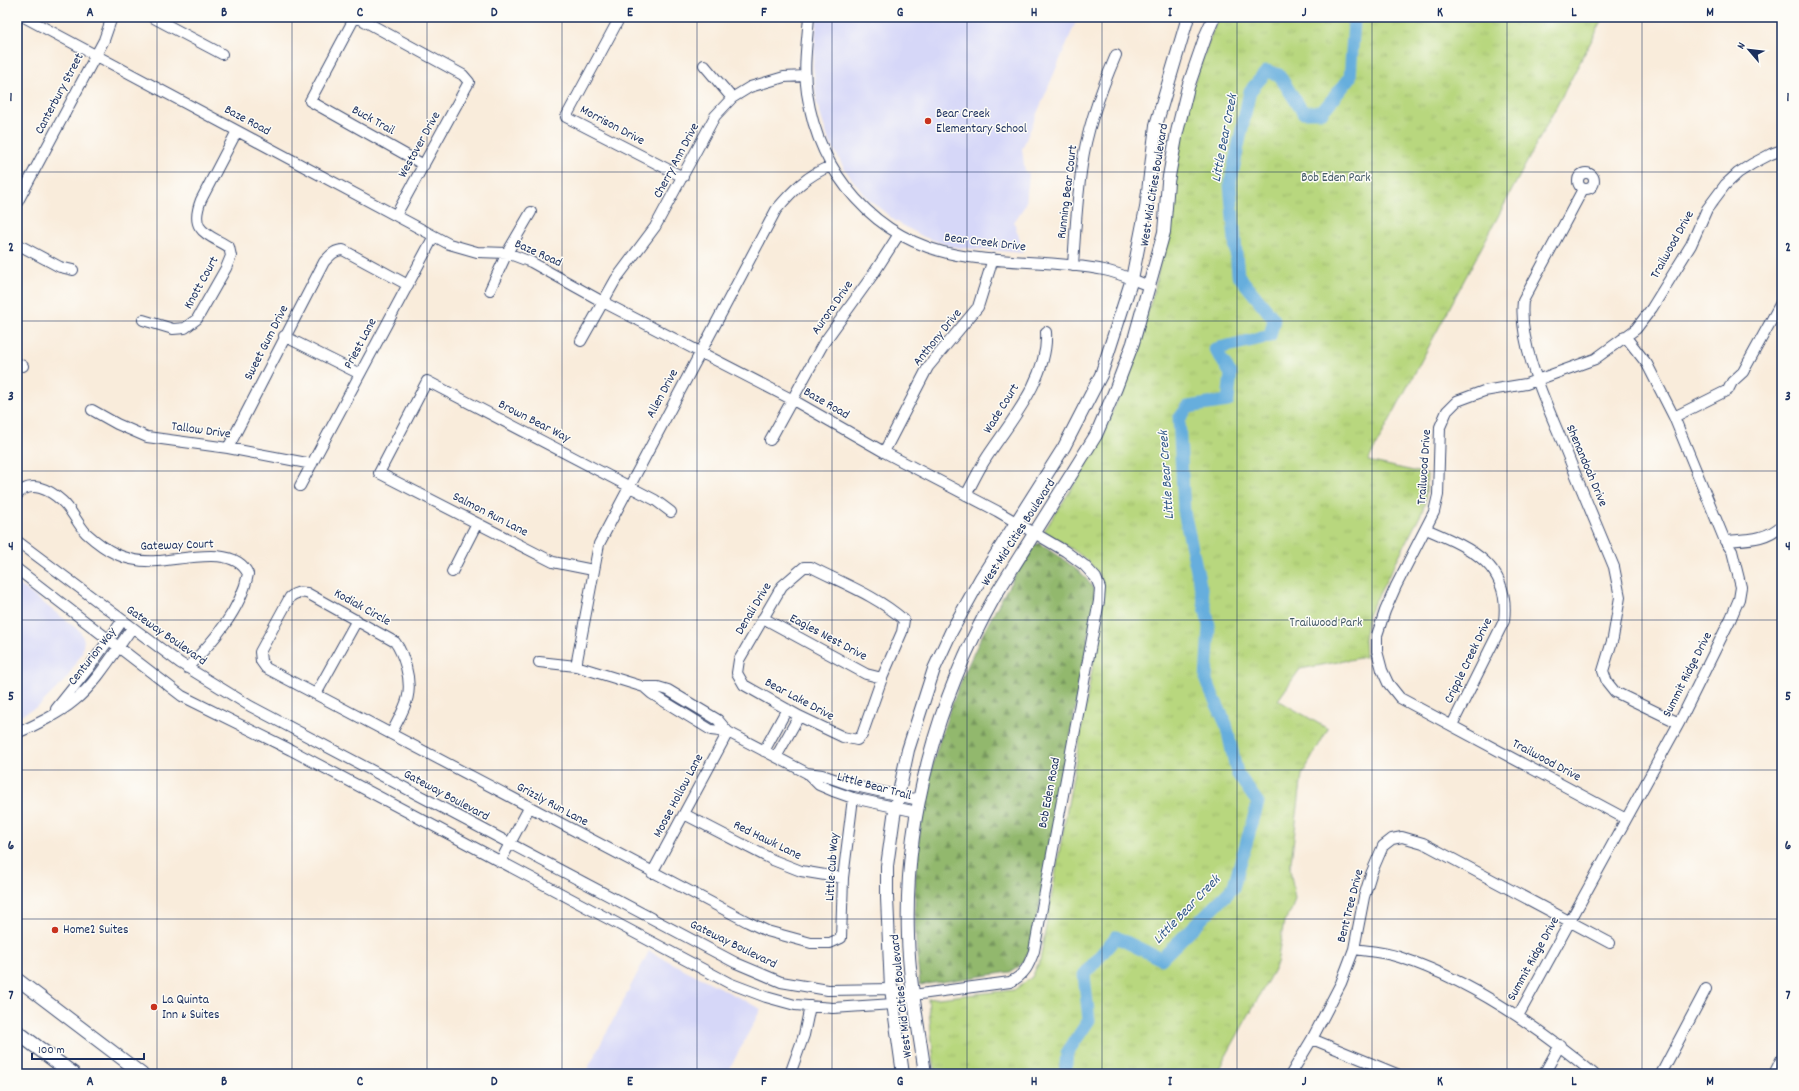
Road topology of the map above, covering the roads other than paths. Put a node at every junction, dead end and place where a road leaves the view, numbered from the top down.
1 (24, 17) edge
2 (112, 17) edge
3 (152, 17) edge
4 (356, 17) edge
5 (620, 17) edge
6 (809, 17) edge
7 (1188, 17) edge
8 (1214, 17) edge
9 (222, 54) dead end
10 (96, 55) junction
11 (1116, 55) dead end
12 (704, 65) dead end
13 (805, 76) junction
14 (732, 98) junction
15 (237, 131) junction
16 (1782, 150) edge
17 (424, 165) junction
18 (831, 166) junction
19 (683, 178) junction
20 (1583, 189) dead end
21 (17, 203) edge
22 (531, 212) dead end
23 (396, 216) junction
24 (899, 234) junction
25 (434, 236) junction
26 (17, 244) edge
27 (507, 253) junction
28 (993, 259) junction
29 (1073, 266) junction
30 (73, 270) dead end
31 (1132, 279) junction
32 (408, 285) junction
33 (1150, 286) junction
34 (490, 290) dead end
35 (1782, 301) edge
36 (603, 302) junction
37 (143, 320) dead end
38 (1046, 332) dead end
39 (284, 336) junction
40 (1625, 336) junction
41 (581, 342) dead end
42 (700, 353) junction
43 (360, 374) junction
44 (1537, 381) junction
45 (793, 400) junction
46 (92, 410) dead end
47 (1674, 417) junction
48 (770, 440) dead end
49 (228, 448) junction
50 (884, 452) junction
51 (312, 464) junction
52 (379, 472) joint
53 (300, 486) dead end
54 (629, 486) junction
55 (17, 495) edge
56 (966, 495) junction
57 (671, 512) dead end
58 (477, 523) junction
59 (1016, 523) junction
60 (1782, 525) edge
61 (1426, 529) junction
62 (1035, 534) junction
63 (17, 541) edge
64 (1725, 541) junction
65 (17, 570) edge
66 (593, 570) junction
67 (452, 572) dead end
68 (763, 618) junction
69 (357, 620) junction
70 (122, 621) junction
71 (132, 628) junction
72 (109, 640) junction
73 (118, 647) junction
74 (261, 661) joint
75 (539, 662) dead end
76 (576, 666) junction
77 (187, 668) junction
78 (737, 672) joint
79 (882, 678) junction
80 (316, 694) junction
81 (787, 709) junction
82 (52, 714) junction
83 (799, 716) junction
84 (1679, 723) junction
85 (1452, 725) junction
86 (17, 732) edge
87 (728, 732) junction
88 (391, 734) junction
89 (764, 751) junction
90 (776, 757) junction
91 (807, 773) junction
92 (853, 798) junction
93 (897, 801) junction
94 (918, 806) junction
95 (529, 808) junction
96 (684, 814) junction
97 (1626, 819) junction
98 (510, 844) junction
99 (500, 862) junction
100 (652, 873) junction
101 (843, 878) junction
102 (1570, 922) junction
103 (841, 938) joint
104 (1610, 943) dead end
105 (1354, 949) junction
106 (17, 979) edge
107 (891, 989) junction
108 (1706, 989) dead end
109 (913, 996) junction
110 (893, 1004) junction
111 (810, 1006) junction
112 (1518, 1016) junction
113 (17, 1032) edge
114 (1312, 1039) junction
115 (1560, 1045) junction
116 (1782, 1058) edge
117 (73, 1074) edge
118 (142, 1074) edge
119 (790, 1074) edge
120 (903, 1074) edge
121 (925, 1074) edge
122 (1291, 1074) edge
123 (1396, 1074) edge
124 (1544, 1074) edge
125 (1594, 1074) edge
126 (1661, 1074) edge
127 (1774, 1074) edge

1 - 10 street, Baze Road
2 - 10 street, Canterbury Street
3 - 9 street
4 - 17 street, Westover Drive
4 - 17 street, Buck Trail
5 - 19 street, Morrison Drive
6 - 13 street, Bear Creek Drive
7 - 31 main road, West Mid Cities Boulevard
8 - 33 main road, West Mid Cities Boulevard
10 - 15 street, Baze Road
10 - 21 street, Canterbury Street
11 - 29 street, Running Bear Court
12 - 14 street
13 - 14 street, Cherry Ann Drive
13 - 18 street, Bear Creek Drive
14 - 19 street, Cherry Ann Drive
15 - 23 street, Baze Road
15 - 37 street, Knott Court
16 - 40 street, Trailwood Drive
17 - 23 street, Westover Drive
18 - 24 street, Bear Creek Drive
18 - 42 street, Allen Drive
19 - 36 street, Cherry Ann Drive
20 - 44 street, Shenandoah Drive
22 - 27 street
23 - 25 street, Baze Road
24 - 28 street, Bear Creek Drive
24 - 45 street, Aurora Drive
25 - 27 street, Baze Road
25 - 32 street, Priest Lane
26 - 30 street
27 - 34 street
27 - 36 street, Baze Road
28 - 29 street, Bear Creek Drive
28 - 50 street, Anthony Drive
29 - 31 street, Bear Creek Drive
31 - 33 street, Bear Creek Drive
31 - 59 main road, West Mid Cities Boulevard
32 - 39 street, Sweet Gum Drive
32 - 43 street, Priest Lane
33 - 62 main road, West Mid Cities Boulevard
35 - 47 street
36 - 41 street, Cherry Ann Drive
36 - 42 street, Baze Road
38 - 56 street, Wade Court
39 - 43 street
39 - 49 street, Sweet Gum Drive
40 - 44 street, Trailwood Drive
40 - 47 street, Summit Ridge Drive
42 - 45 street, Baze Road
42 - 54 street, Allen Drive
43 - 51 street, Priest Lane
44 - 61 street, Trailwood Drive
44 - 84 street, Shenandoah Drive
45 - 48 street, Aurora Drive
45 - 50 street, Baze Road
46 - 49 street, Tallow Drive
47 - 64 street, Summit Ridge Drive
49 - 51 street, Tallow Drive
50 - 56 street, Baze Road
51 - 53 street, Priest Lane
52 - 54 street, Brown Bear Way
52 - 58 street, Salmon Run Lane
54 - 57 street, Brown Bear Way
54 - 66 street, Allen Drive
55 - 77 street, Gateway Court
56 - 59 street, Baze Road
58 - 66 street, Salmon Run Lane
58 - 67 street
59 - 62 street, Baze Road
59 - 93 main road, West Mid Cities Boulevard
60 - 64 street
61 - 85 street, Trailwood Drive
61 - 85 street, Cripple Creek Drive
62 - 94 main road, West Mid Cities Boulevard
62 - 109 street, Bob Eden Road
63 - 70 street, Gateway Boulevard
64 - 84 street, Summit Ridge Drive
65 - 72 street
66 - 76 street, Allen Drive
68 - 78 street, Denali Drive
68 - 79 street, Eagles Nest Drive
68 - 79 street, Denali Drive
69 - 74 street, Kodiak Circle
69 - 80 street
69 - 88 street, Kodiak Circle
70 - 71 street, Gateway Boulevard
70 - 72 street, Centurion Way
71 - 73 street, Centurion Way
71 - 77 street, Gateway Boulevard
72 - 73 street
72 - 82 street, Centurion Way
73 - 82 street, Centurion Way
73 - 99 street
74 - 80 street, Grizzly Run Lane
75 - 76 street
76 - 87 street, Little Bear Trail
77 - 98 street, Gateway Boulevard
78 - 81 street, Bear Lake Drive
79 - 83 street, Bear Lake Drive
80 - 88 street, Grizzly Run Lane
81 - 83 street, Bear Lake Drive
81 - 89 street
82 - 86 street, Centurion Way
83 - 90 street
84 - 97 street, Summit Ridge Drive
85 - 97 street, Trailwood Drive
87 - 89 street, Little Bear Trail
87 - 96 street, Moose Hollow Lane
88 - 95 street, Grizzly Run Lane
89 - 90 street, Little Bear Trail
90 - 91 street, Little Bear Trail
91 - 92 street, Little Bear Trail
91 - 93 street, Little Bear Trail
92 - 93 street, Little Bear Trail
92 - 101 street, Little Cub Way
93 - 94 street, Little Bear Trail
93 - 107 main road, West Mid Cities Boulevard
94 - 109 main road, West Mid Cities Boulevard
95 - 98 street
95 - 100 street, Grizzly Run Lane
96 - 100 street, Moose Hollow Lane
96 - 101 street, Red Hawk Lane
97 - 102 street, Summit Ridge Drive
98 - 99 street
98 - 107 street, Gateway Boulevard
99 - 111 street
100 - 103 street, Grizzly Run Lane
101 - 103 street, Little Cub Way
102 - 104 street, Bent Tree Drive
102 - 105 street, Bent Tree Drive
102 - 112 street, Summit Ridge Drive
105 - 112 street
105 - 114 street, Bent Tree Drive
106 - 118 main road
107 - 109 street, Gateway Boulevard
107 - 110 main road, West Mid Cities Boulevard
108 - 126 street
109 - 110 street
109 - 121 main road, West Mid Cities Boulevard
110 - 111 street
110 - 120 main road, West Mid Cities Boulevard
111 - 119 street
112 - 115 street
113 - 117 highway
114 - 122 street, Bent Tree Drive
114 - 123 street
115 - 124 street
115 - 125 street
116 - 127 street

